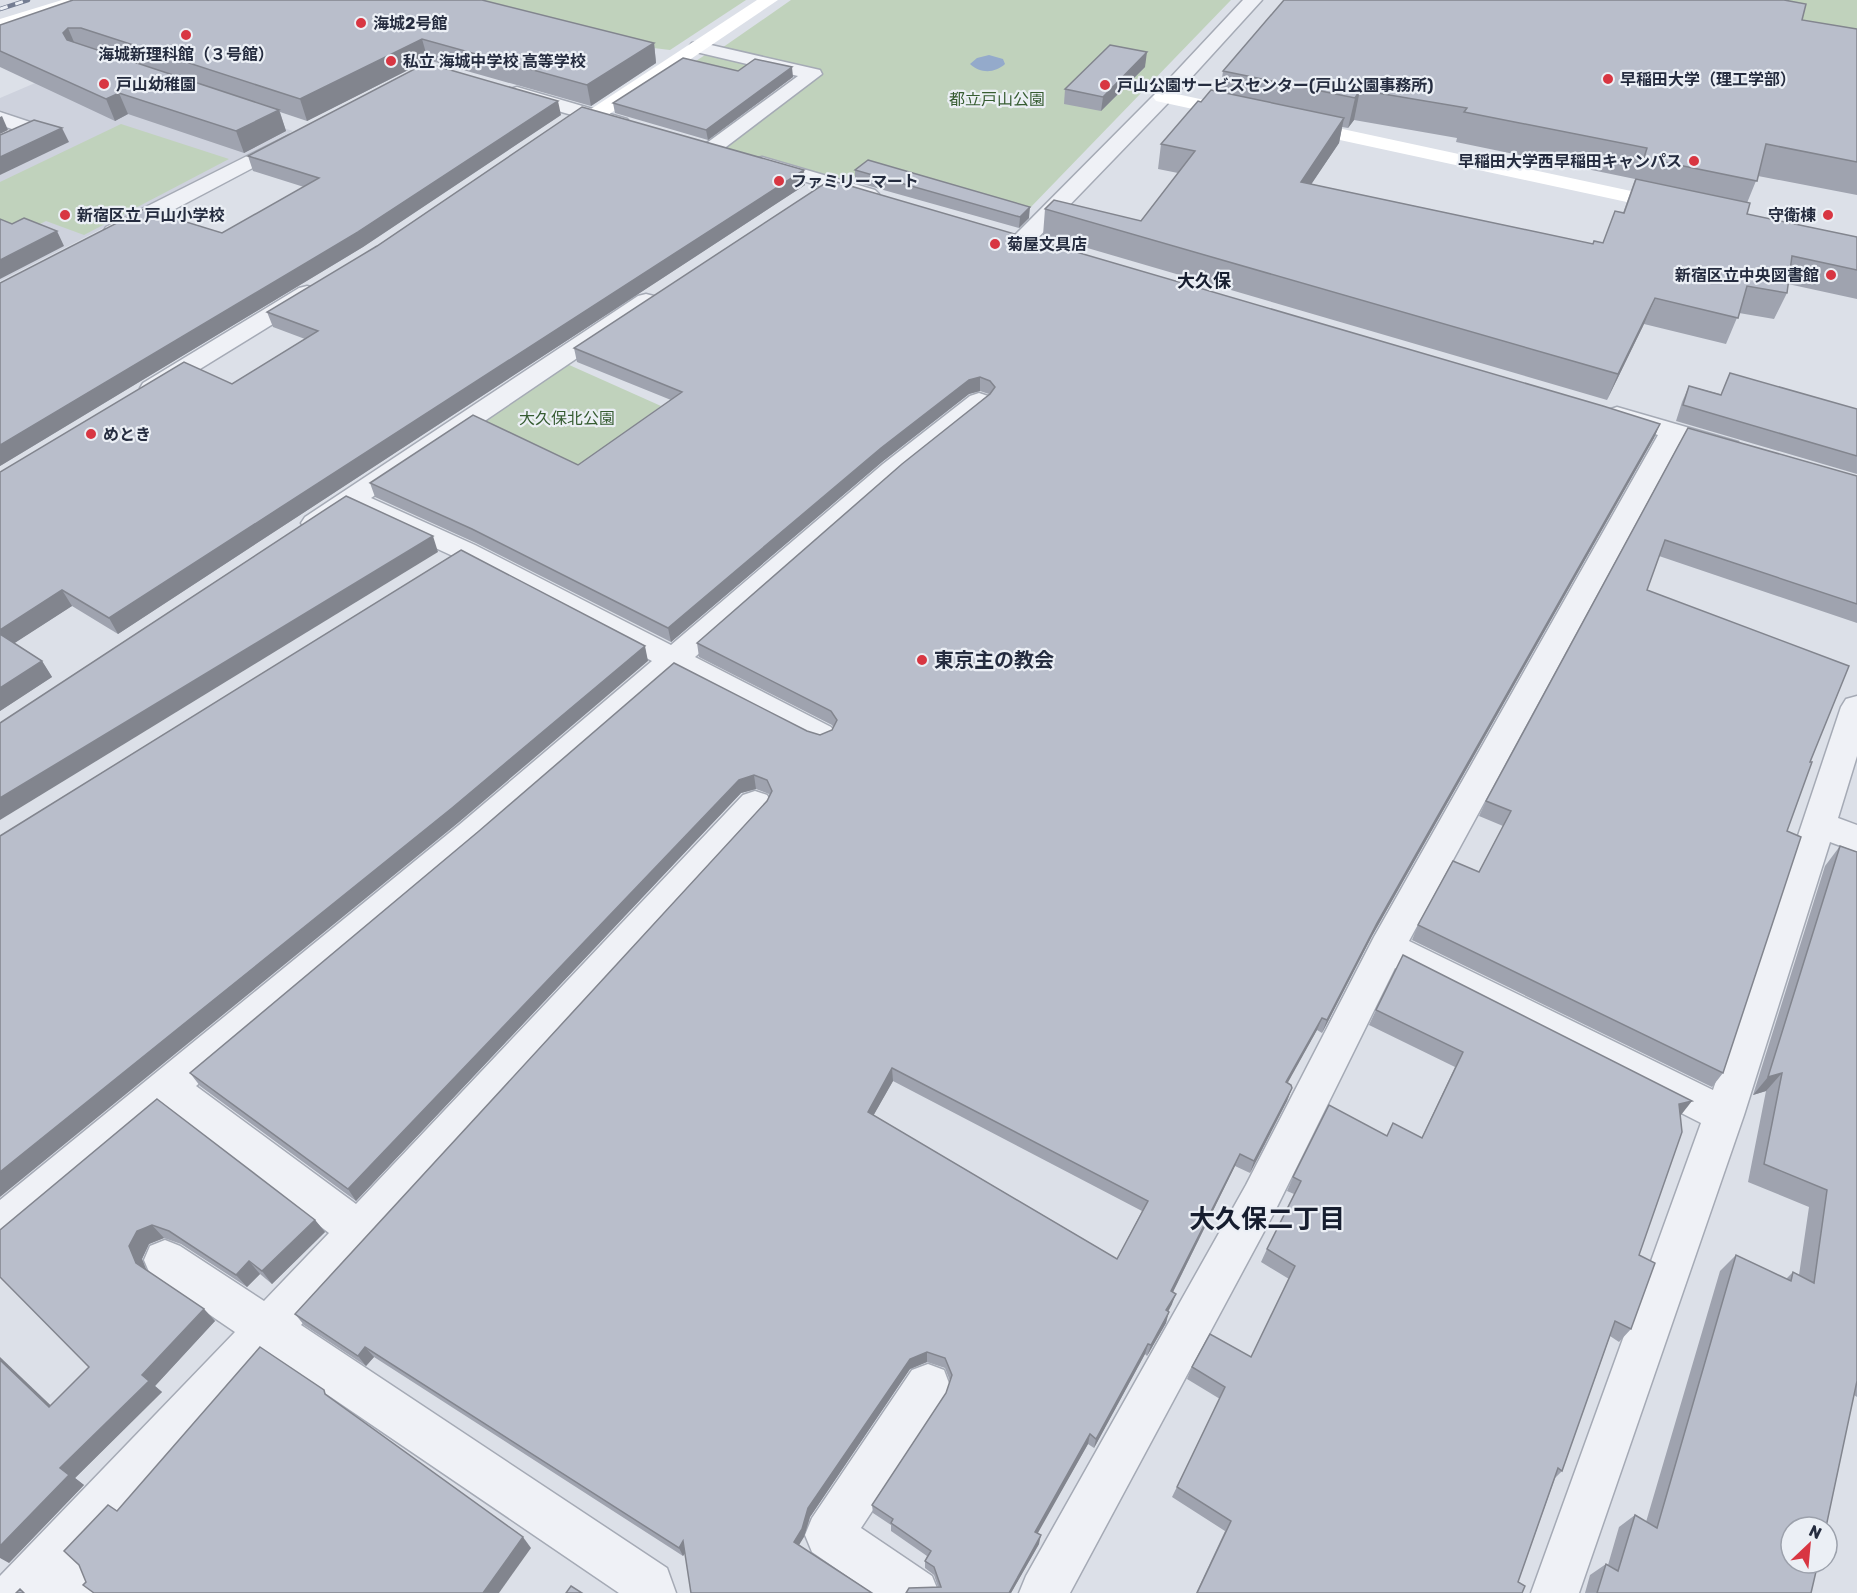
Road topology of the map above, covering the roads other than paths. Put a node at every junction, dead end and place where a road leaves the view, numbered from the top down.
1 (80, 0) edge
2 (768, 0) edge
3 (1253, 0) edge
4 (0, 25) edge
5 (698, 47) junction
6 (504, 90) edge
7 (1163, 97) junction
8 (588, 114) junction
9 (0, 118) edge
10 (562, 125) edge
11 (301, 127) edge
12 (637, 128) edge
13 (0, 144) edge
14 (828, 183) junction
15 (890, 200) edge
16 (798, 202) edge
17 (1693, 210) edge
18 (1001, 233) edge
19 (100, 239) edge
20 (1024, 239) junction
21 (1049, 247) edge
22 (326, 281) edge
23 (668, 288) edge
24 (130, 401) edge
25 (979, 401) edge
26 (1594, 408) edge
27 (1673, 431) junction
28 (1749, 453) edge
29 (352, 499) junction
30 (294, 537) edge
31 (465, 551) junction
32 (436, 569) edge
33 (676, 659) junction
34 (1857, 707) edge
35 (820, 735) edge
36 (755, 804) dead end
37 (1818, 825) junction
38 (1857, 839) edge
39 (1387, 947) junction
40 (166, 1086) junction
41 (1724, 1115) junction
42 (0, 1226) edge
43 (359, 1232) junction
44 (165, 1260) dead end
45 (268, 1329) junction
46 (928, 1386) dead end
47 (47, 1583) edge
48 (652, 1593) edge
49 (915, 1593) edge
50 (1043, 1593) edge
51 (1555, 1593) edge

1 - 4 street
2 - 5 street
3 - 7 street
5 - 8 street
5 - 14 street
6 - 8 street
7 - 17 street
7 - 20 street
8 - 10 street
8 - 12 street
9 - 13 street
11 - 19 street
14 - 15 street
14 - 16 street
18 - 20 street
20 - 21 street
22 - 24 street
23 - 29 street
25 - 33 street
26 - 27 street
27 - 28 street
27 - 39 street
29 - 30 street
29 - 31 street
31 - 32 street
31 - 33 street
33 - 35 street
33 - 40 street
34 - 37 street
36 - 43 street
37 - 38 street
37 - 41 street
39 - 41 street
39 - 50 street
40 - 42 street
40 - 43 street
41 - 51 street
43 - 45 street
44 - 45 street
45 - 47 street
45 - 48 street
46 - 49 street

